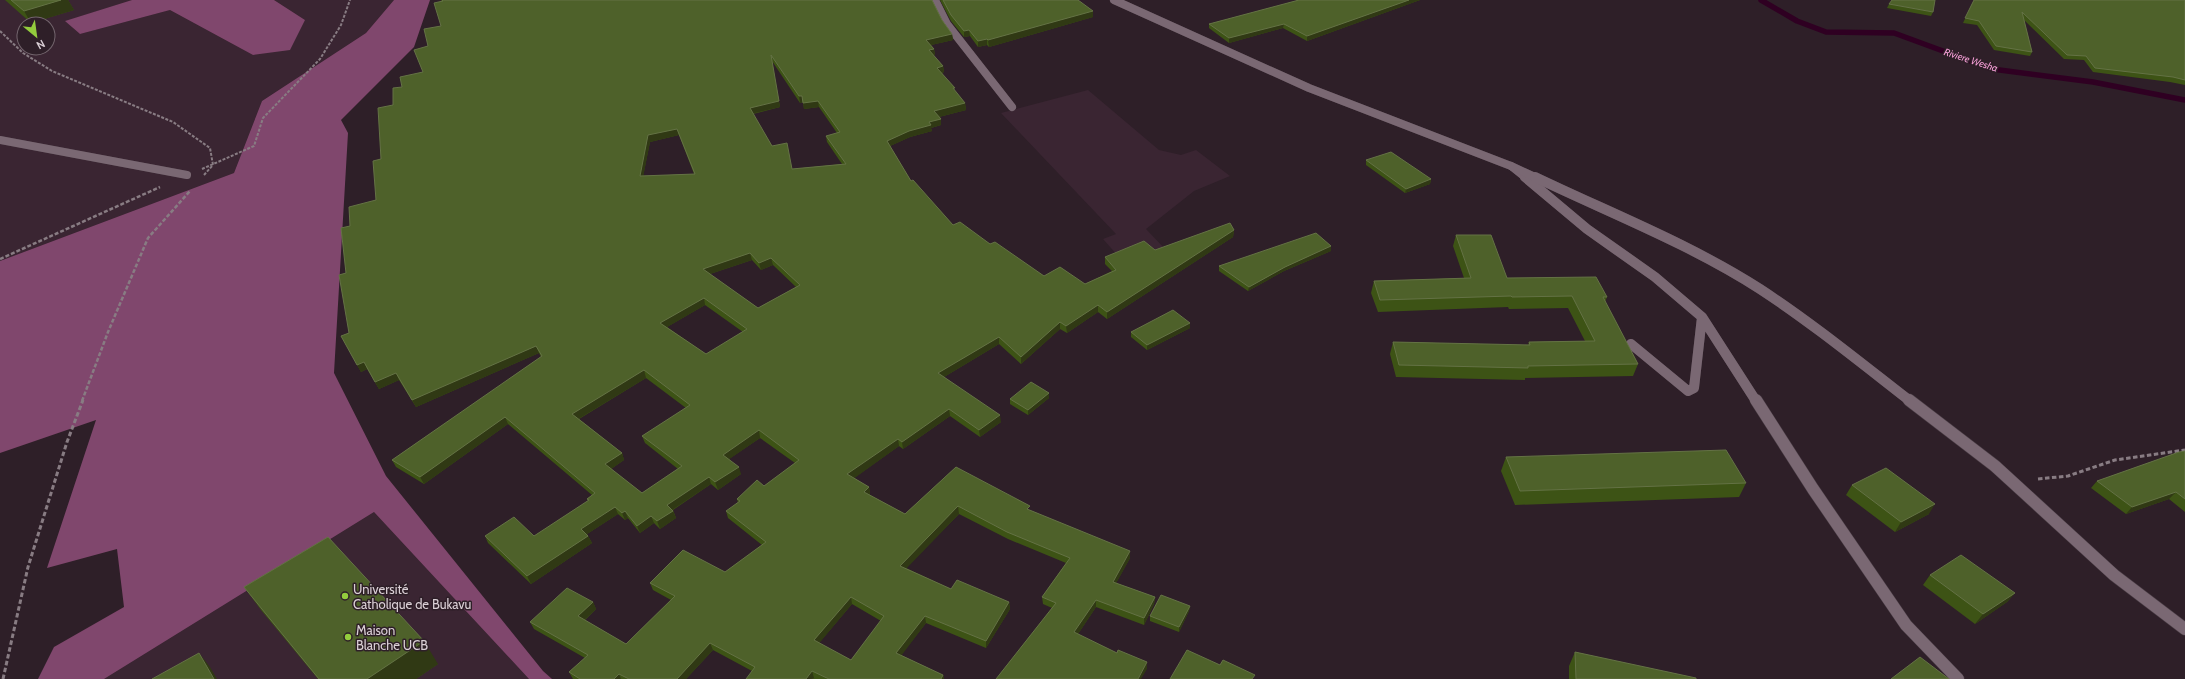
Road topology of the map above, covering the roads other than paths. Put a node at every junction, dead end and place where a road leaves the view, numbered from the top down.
1 (935, 0) edge
2 (1114, 0) edge
3 (1012, 107) dead end
4 (0, 140) edge
5 (1511, 166) junction
6 (187, 175) road end
7 (1702, 317) junction
8 (1631, 344) dead end
9 (2185, 629) edge
10 (1958, 679) edge

1 - 3 street
2 - 5 street
4 - 6 street
5 - 7 street
5 - 9 street
7 - 8 street
7 - 10 street

